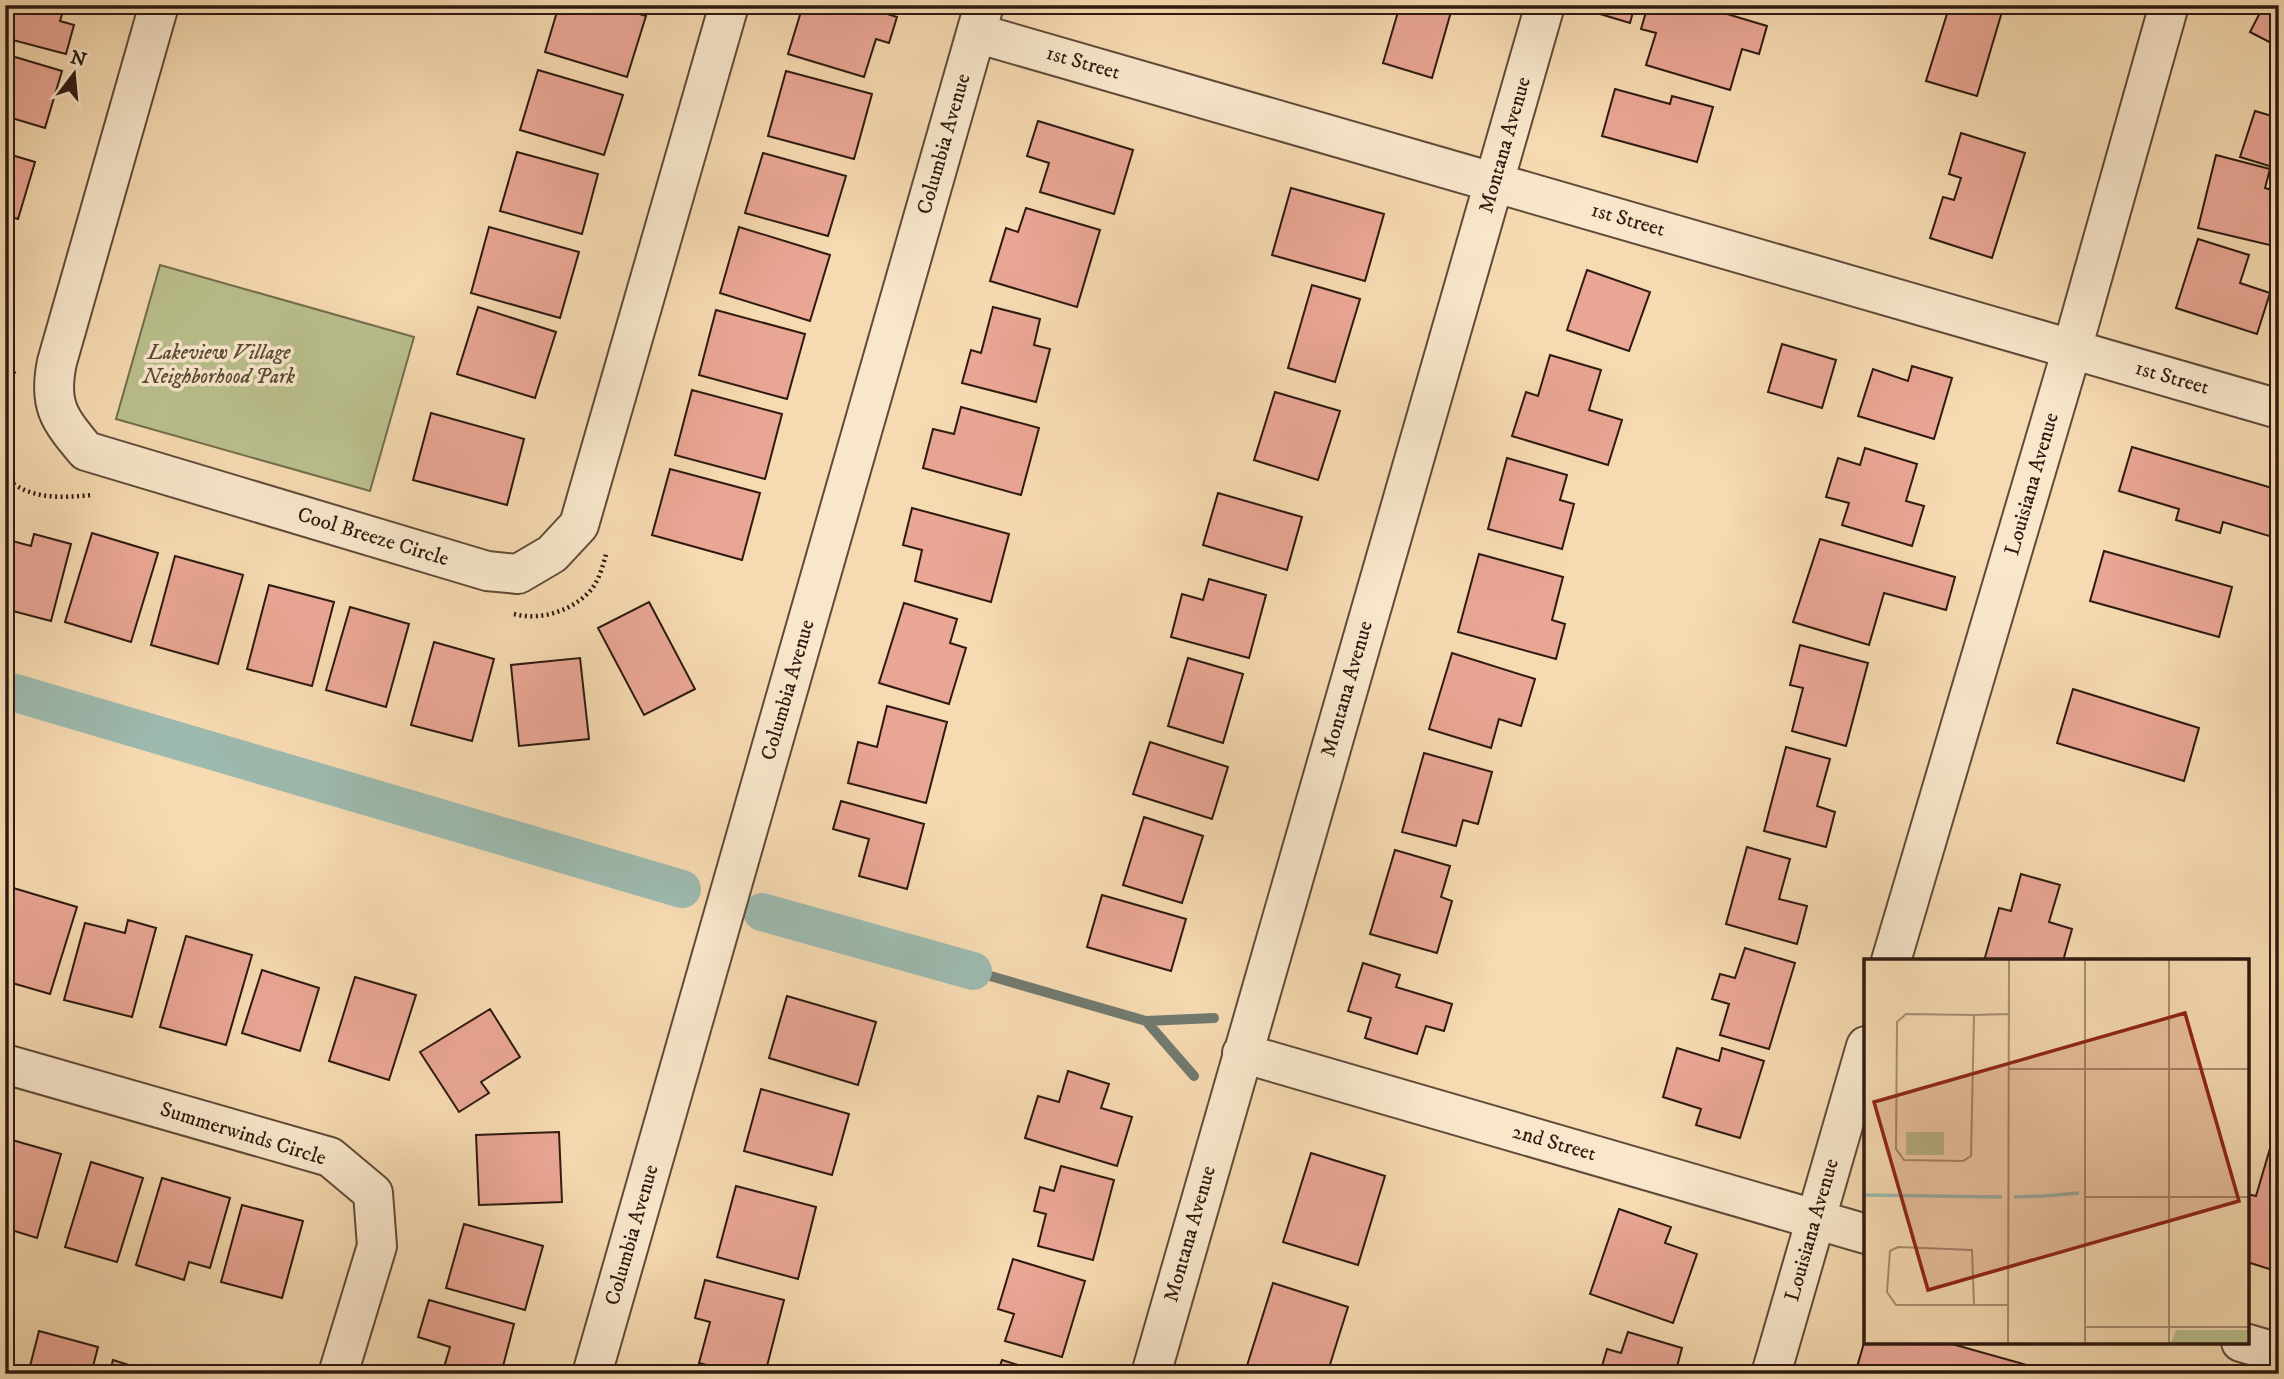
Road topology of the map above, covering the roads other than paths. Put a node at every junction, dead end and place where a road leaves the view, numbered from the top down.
1 (159, 5) edge
2 (729, 5) edge
3 (1545, 5) edge
4 (2169, 5) edge
5 (980, 19) edge
6 (1494, 181) junction
7 (2072, 349) junction
8 (2279, 409) edge
9 (1892, 959) edge
10 (1242, 1053) junction
11 (1864, 1053) edge
12 (5, 1064) edge
13 (1815, 1219) junction
14 (1864, 1233) edge
15 (2248, 1344) edge
16 (2279, 1353) edge
17 (338, 1374) edge
18 (592, 1374) edge
19 (1151, 1374) edge
20 (1771, 1374) edge

1 - 2 street, Cool Breeze Circle
3 - 6 street, Montana Avenue
4 - 7 street, Louisiana Avenue
5 - 6 street, 1st Street
5 - 18 street, Columbia Avenue
6 - 7 street, 1st Street
6 - 10 street, Montana Avenue
7 - 8 street, 1st Street
7 - 9 street, Louisiana Avenue
10 - 13 street, 2nd Street
10 - 19 street, Montana Avenue
11 - 13 street, Louisiana Avenue
12 - 17 street, Summerwinds Circle
13 - 14 street, 2nd Street
13 - 20 street, Louisiana Avenue
15 - 16 street

